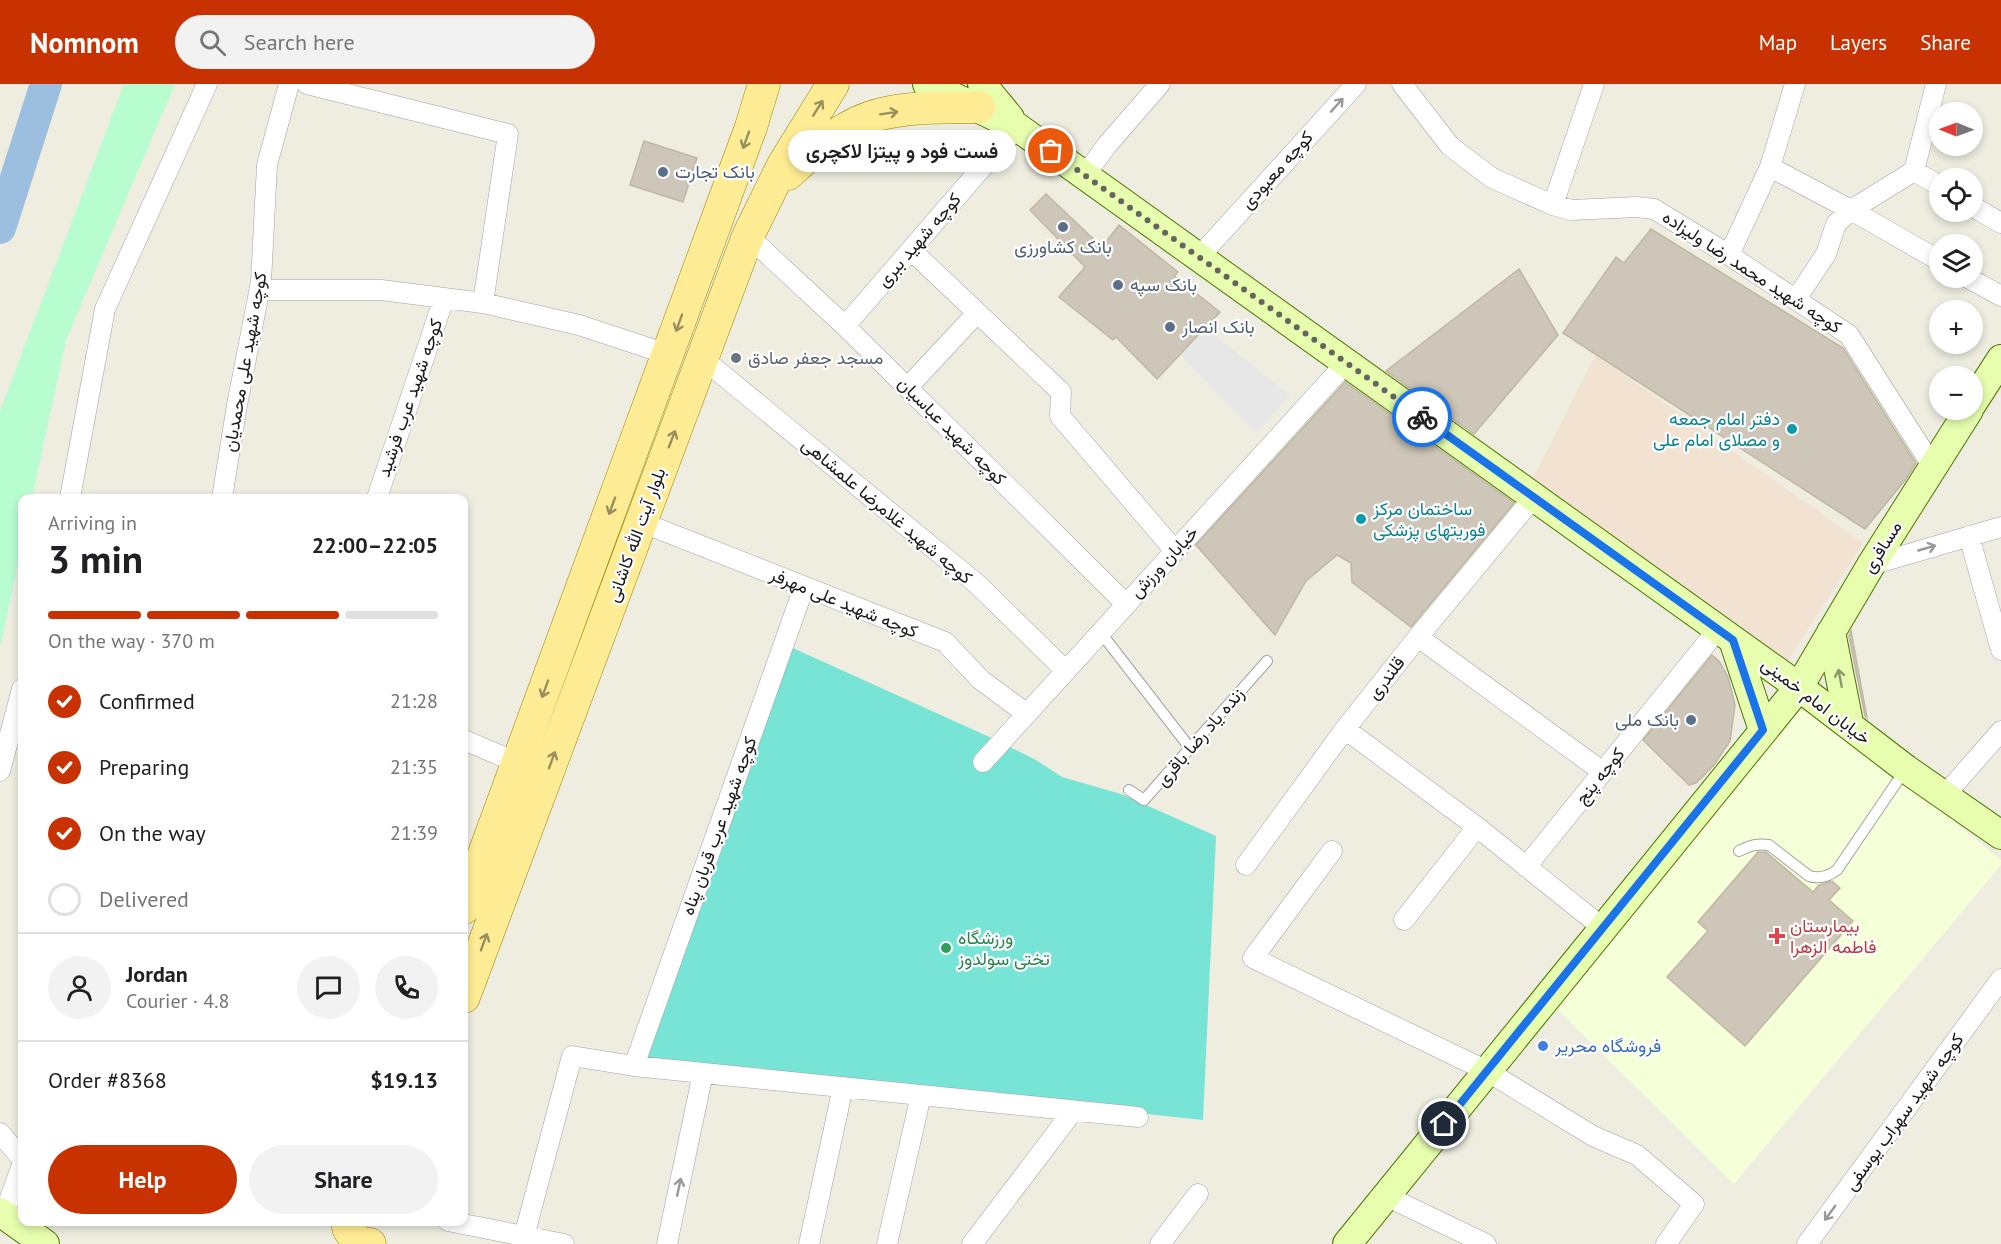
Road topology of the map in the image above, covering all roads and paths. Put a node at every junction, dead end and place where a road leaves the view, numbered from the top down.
1 (207, 84) edge
2 (289, 84) edge
3 (307, 84) edge
4 (764, 84) edge
5 (833, 84) edge
6 (927, 84) edge
7 (1160, 84) edge
8 (1356, 84) edge
9 (1402, 84) edge
10 (1594, 84) edge
11 (1795, 84) edge
12 (1936, 84) edge
13 (981, 96) edge
14 (1017, 127) junction
15 (1770, 167) junction
16 (1914, 171) junction
17 (1084, 175) junction
18 (1929, 180) edge
19 (771, 189) junction
20 (1553, 205) junction
21 (1851, 210) junction
22 (1983, 212) edge
23 (2001, 223) edge
24 (748, 236) junction
25 (911, 250) junction
26 (1729, 255) junction
27 (1929, 255) edge
28 (1199, 257) junction
29 (697, 273) junction
30 (729, 286) junction
31 (1983, 286) edge
32 (260, 290) junction
33 (2001, 296) edge
34 (444, 298) junction
35 (1796, 299) junction
36 (483, 303) junction
37 (977, 313) junction
38 (845, 326) junction
39 (667, 354) junction
40 (702, 358) junction
41 (2001, 359) edge
42 (1346, 363) junction
43 (908, 387) junction
44 (1983, 387) edge
45 (1963, 420) edge
46 (1933, 467) junction
47 (71, 494) edge
48 (223, 494) edge
49 (378, 494) edge
50 (1534, 497) junction
51 (641, 522) junction
52 (2001, 527) edge
53 (1969, 536) junction
54 (1174, 551) junction
55 (1871, 564) junction
56 (804, 587) junction
57 (1126, 604) junction
58 (1831, 632) junction
59 (1101, 633) junction
60 (1726, 634) junction
61 (1418, 637) junction
62 (2001, 650) edge
63 (1267, 661) dead end
64 (1066, 671) junction
65 (1799, 687) junction
66 (18, 704) edge
67 (1027, 714) junction
68 (1849, 723) junction
69 (1345, 729) junction
70 (1763, 730) junction
71 (2001, 731) edge
72 (468, 742) edge
73 (1190, 748) junction
74 (983, 762) dead end
75 (518, 763) junction
76 (1905, 769) junction
77 (0, 771) edge
78 (1603, 772) junction
79 (1129, 790) dead end
80 (1945, 795) junction
81 (1478, 827) junction
82 (2001, 835) edge
83 (1332, 851) dead end
84 (1739, 851) dead end
85 (1246, 865) dead end
86 (1526, 867) junction
87 (468, 897) edge
88 (1404, 920) dead end
89 (1603, 928) junction
90 (2001, 979) edge
91 (468, 986) edge
92 (634, 1066) junction
93 (1487, 1071) junction
94 (703, 1073) junction
95 (843, 1087) junction
96 (921, 1095) junction
97 (1073, 1111) junction
98 (1138, 1118) dead end
99 (0, 1133) edge
100 (18, 1154) edge
101 (18, 1175) edge
102 (1198, 1194) dead end
103 (1386, 1196) junction
104 (2, 1214) edge
105 (18, 1225) edge
106 (19, 1226) edge
107 (344, 1226) edge
108 (347, 1226) edge
109 (378, 1226) edge
110 (468, 1226) edge
111 (523, 1240) edge
112 (45, 1244) edge
113 (336, 1244) edge
114 (371, 1244) edge
115 (564, 1244) edge
116 (667, 1244) edge
117 (809, 1244) edge
118 (887, 1244) edge
119 (972, 1244) edge
120 (1160, 1244) edge
121 (1347, 1244) edge
122 (1486, 1244) edge
123 (1666, 1244) edge
124 (1807, 1244) edge

1 - 47 street
2 - 32 street, کوچه شهید علی محمدیان
3 - 36 street
4 -> 29 main road, بلوار آیت الله کاشانی
19 -> 5 main road, بلوار آیت الله کاشانی
6 - 13 main road, خیابان امام خمینی
7 - 17 street
28 -> 8 street, کوچه معبودی
9 - 20 street, کوچه شهید محمد رضا ولیزاده
10 - 20 street
11 - 15 street
12 - 16 street
13 - 14 main road, خیابان امام خمینی
19 -> 13 main road
14 - 17 main road, خیابان امام خمینی
14 - 25 street, کوچه شهید ببری
15 - 21 street
15 - 26 street
16 - 18 street
16 - 21 street
17 - 28 main road, خیابان امام خمینی
19 - 24 main road, بلوار آیت الله کاشانی
20 - 26 street, کوچه شهید محمد رضا ولیزاده
21 - 27 street
21 - 35 street
22 - 23 street
24 - 30 main road, بلوار آیت الله کاشانی
24 - 38 street, کوچه شهید عباسیان
25 - 37 street
25 - 38 street, کوچه شهید ببری
26 - 35 street, کوچه شهید محمد رضا ولیزاده
28 - 42 main road, خیابان امام خمینی
29 - 30 main road
29 -> 39 main road, بلوار آیت الله کاشانی
30 - 40 main road, بلوار آیت الله کاشانی
31 - 33 street
32 - 34 street
32 - 48 street, کوچه شهید علی محمدیان
34 - 36 street
34 - 49 street, کوچه شهید عرب فرشید
35 - 46 street, کوچه شهید محمد رضا ولیزاده
36 - 39 street
37 - 43 street
37 - 54 street
38 - 43 street, کوچه شهید عباسیان
39 -> 75 main road, بلوار آیت الله کاشانی
51 -> 40 main road, بلوار آیت الله کاشانی
40 - 64 street, کوچه شهید غلامرضا علمشاهی
41 - 44 main road
42 - 50 main road, خیابان امام خمینی
42 - 54 street, خیابان ورزش
43 - 57 street, کوچه شهید عباسیان
45 - 46 main road, مسافری
46 - 55 main road, مسافری
50 - 60 main road, خیابان امام خمینی
50 - 61 street, قلندری
51 - 56 street, کوچه شهید علی مهرفر
91 -> 51 main road, بلوار آیت الله کاشانی
52 - 53 street
55 -> 53 street
53 - 62 street
54 - 57 street, خیابان ورزش
55 - 58 main road, مسافری
56 - 67 street, کوچه شهید علی مهرفر
56 - 92 street, کوچه شهید عرب قربان پناه
57 - 59 street, خیابان ورزش
58 - 65 main road, مسافری
68 -> 58 main road
59 - 64 street, خیابان ورزش
59 - 73 lane
60 - 65 main road, خیابان امام خمینی
60 - 70 main road
60 - 78 street, کوچه پنج
61 - 69 street, قلندری
61 - 78 street
63 - 73 lane, زنده یاد رضا باقری
64 - 67 street, خیابان ورزش
65 - 68 main road, خیابان امام خمینی
65 - 70 main road, مسافری
66 - 77 street
67 - 74 street, خیابان ورزش
68 - 76 main road, خیابان امام خمینی
69 - 81 street
69 - 85 street, قلندری
70 - 89 main road, مسافری
71 - 80 street
72 - 75 street
73 - 79 lane, زنده یاد رضا باقری
75 - 87 main road, بلوار آیت الله کاشانی
76 - 80 main road, خیابان امام خمینی
76 - 84 lane
78 - 86 street, کوچه پنج
80 - 82 main road, خیابان امام خمینی
81 - 86 street
81 - 88 street
83 - 93 street
86 - 89 street
89 - 93 main road, مسافری
90 -> 124 street, کوچه شهید سهراب یوسفی
92 - 94 street
92 - 111 street
93 - 103 main road, مسافری
93 - 123 street
94 - 95 street
116 -> 94 street
95 - 96 street
95 - 117 street
96 - 97 street
96 - 118 street
97 - 98 street
97 - 119 street
99 - 100 street
101 - 104 street
102 - 120 street
103 - 121 main road, مسافری
103 - 122 street
104 - 105 main road
106 - 112 main road
107 - 113 main road
108 - 114 main road
109 - 114 main road
110 - 111 street
111 - 115 street

